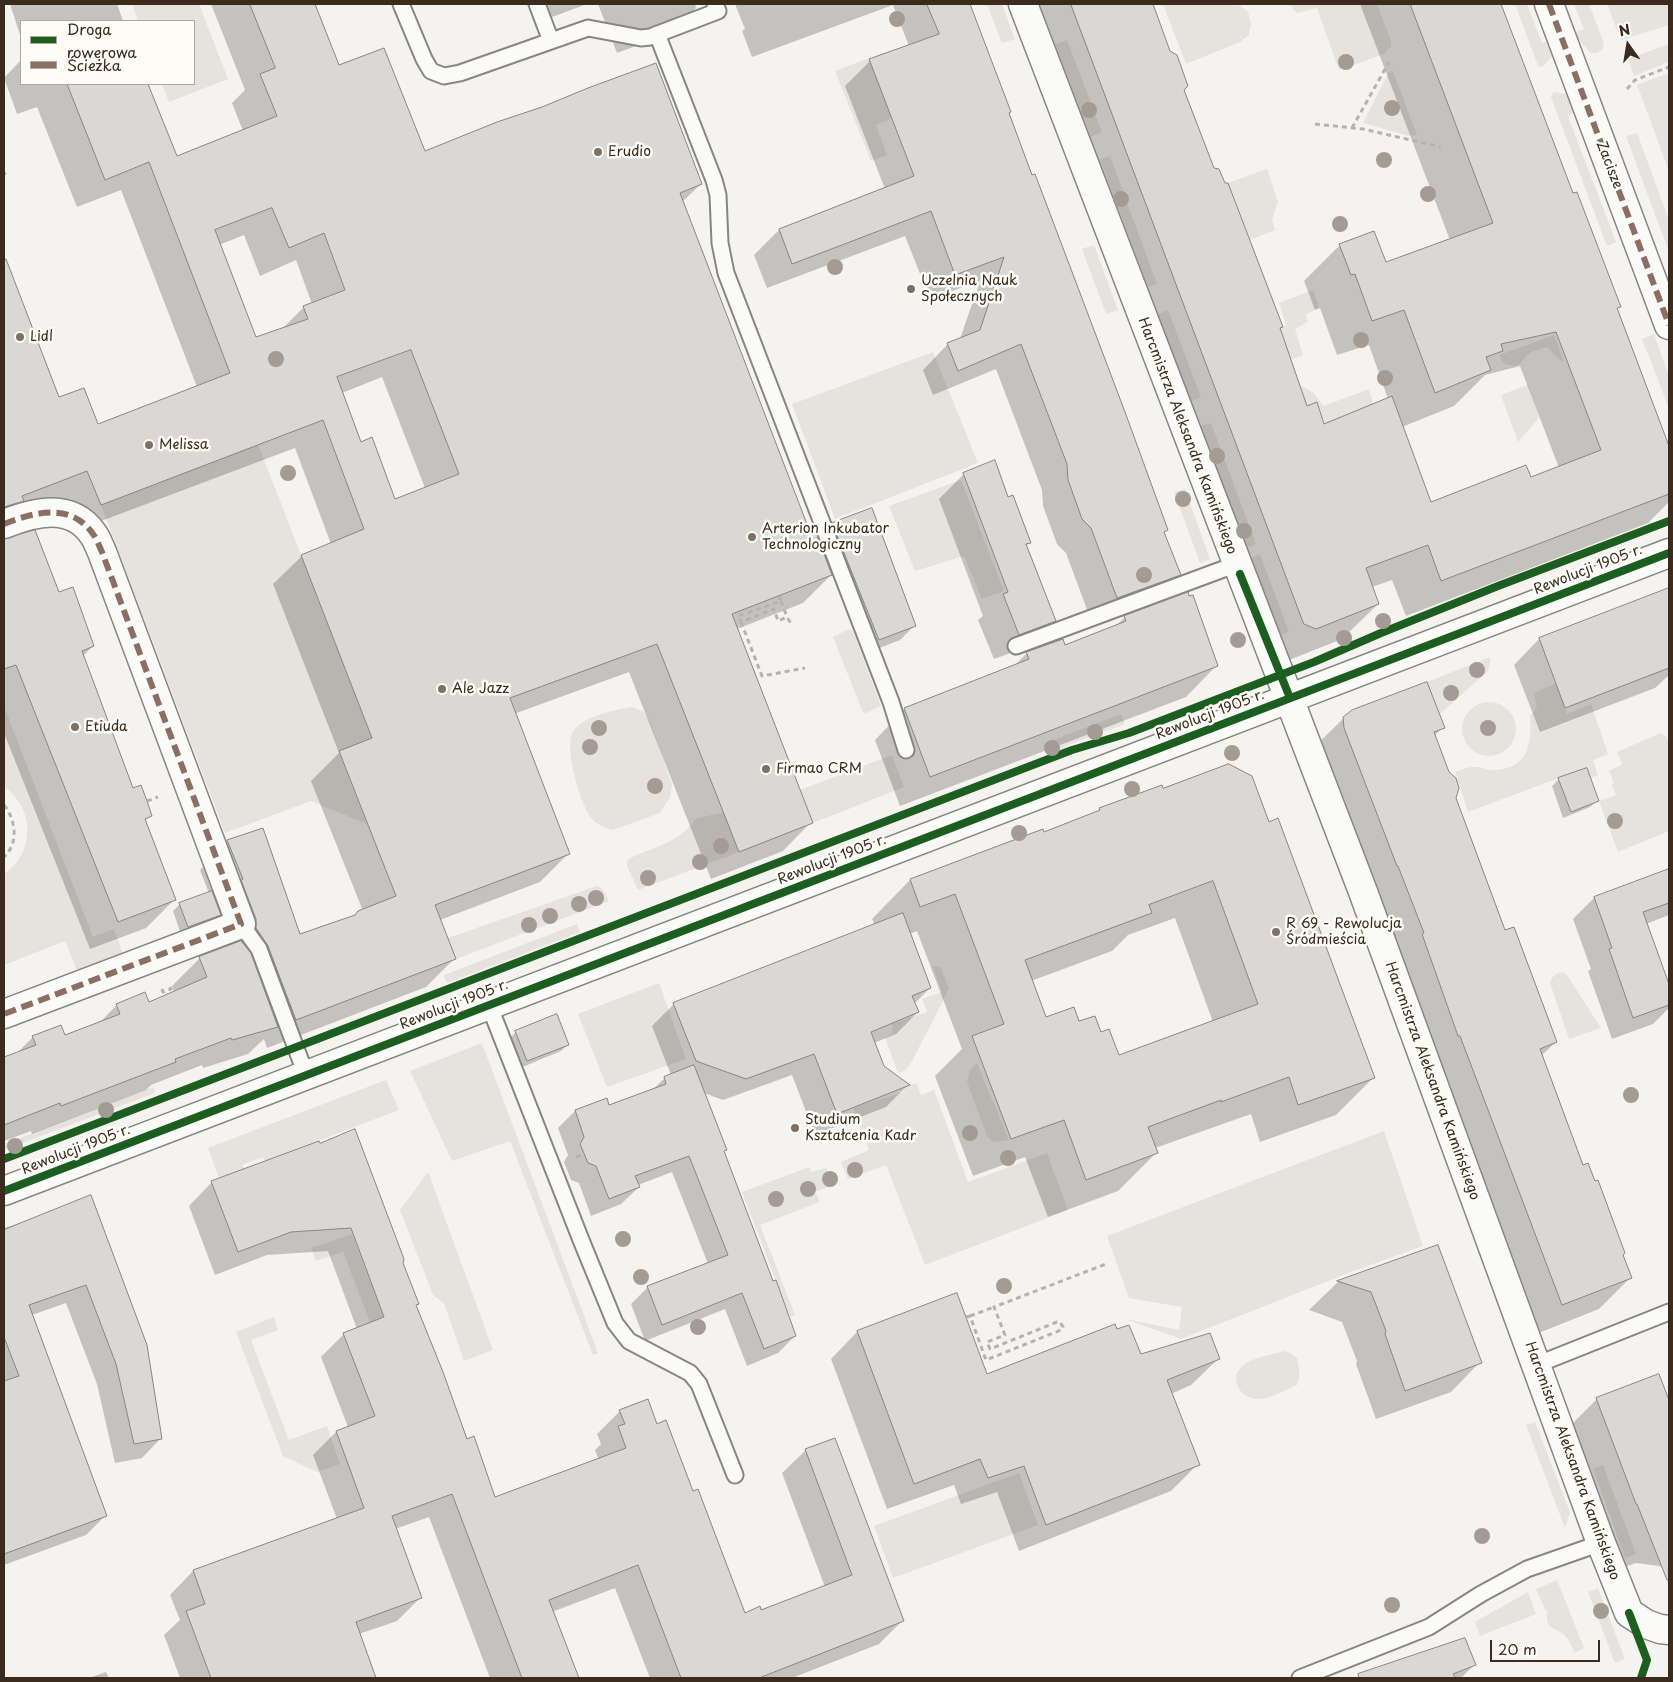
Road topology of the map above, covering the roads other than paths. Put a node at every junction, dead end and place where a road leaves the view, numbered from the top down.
1 (401, 4) edge
2 (537, 4) edge
3 (715, 4) edge
4 (1023, 4) edge
5 (1549, 4) edge
6 (658, 34) junction
7 (551, 41) junction
8 (1669, 325) edge
9 (4, 524) edge
10 (1669, 553) edge
11 (1237, 564) junction
12 (1016, 646) dead end
13 (1290, 698) junction
14 (906, 750) dead end
15 (241, 924) junction
16 (489, 1005) junction
17 (4, 1014) edge
18 (306, 1075) junction
19 (4, 1191) edge
20 (1669, 1312) edge
21 (1536, 1365) junction
22 (735, 1475) dead end
23 (1601, 1543) junction
24 (1669, 1630) edge
25 (1300, 1678) edge

1 - 7 lane
2 - 7 lane
3 - 6 lane
4 - 11 street, Harcmistrza Aleksandra Kamińskiego
5 - 8 street, Zacisze
6 - 7 lane
6 - 14 lane
9 - 15 street
10 - 13 street, Rewolucji 1905 r.
11 - 12 lane
11 - 13 street, Harcmistrza Aleksandra Kamińskiego
13 - 16 street, Rewolucji 1905 r.
13 - 21 street, Harcmistrza Aleksandra Kamińskiego
15 - 17 street
15 - 18 lane
16 - 18 street, Rewolucji 1905 r.
16 - 22 lane
18 - 19 street, Rewolucji 1905 r.
20 - 21 lane
21 - 23 street, Harcmistrza Aleksandra Kamińskiego
23 - 24 street, Harcmistrza Aleksandra Kamińskiego
23 - 25 lane

